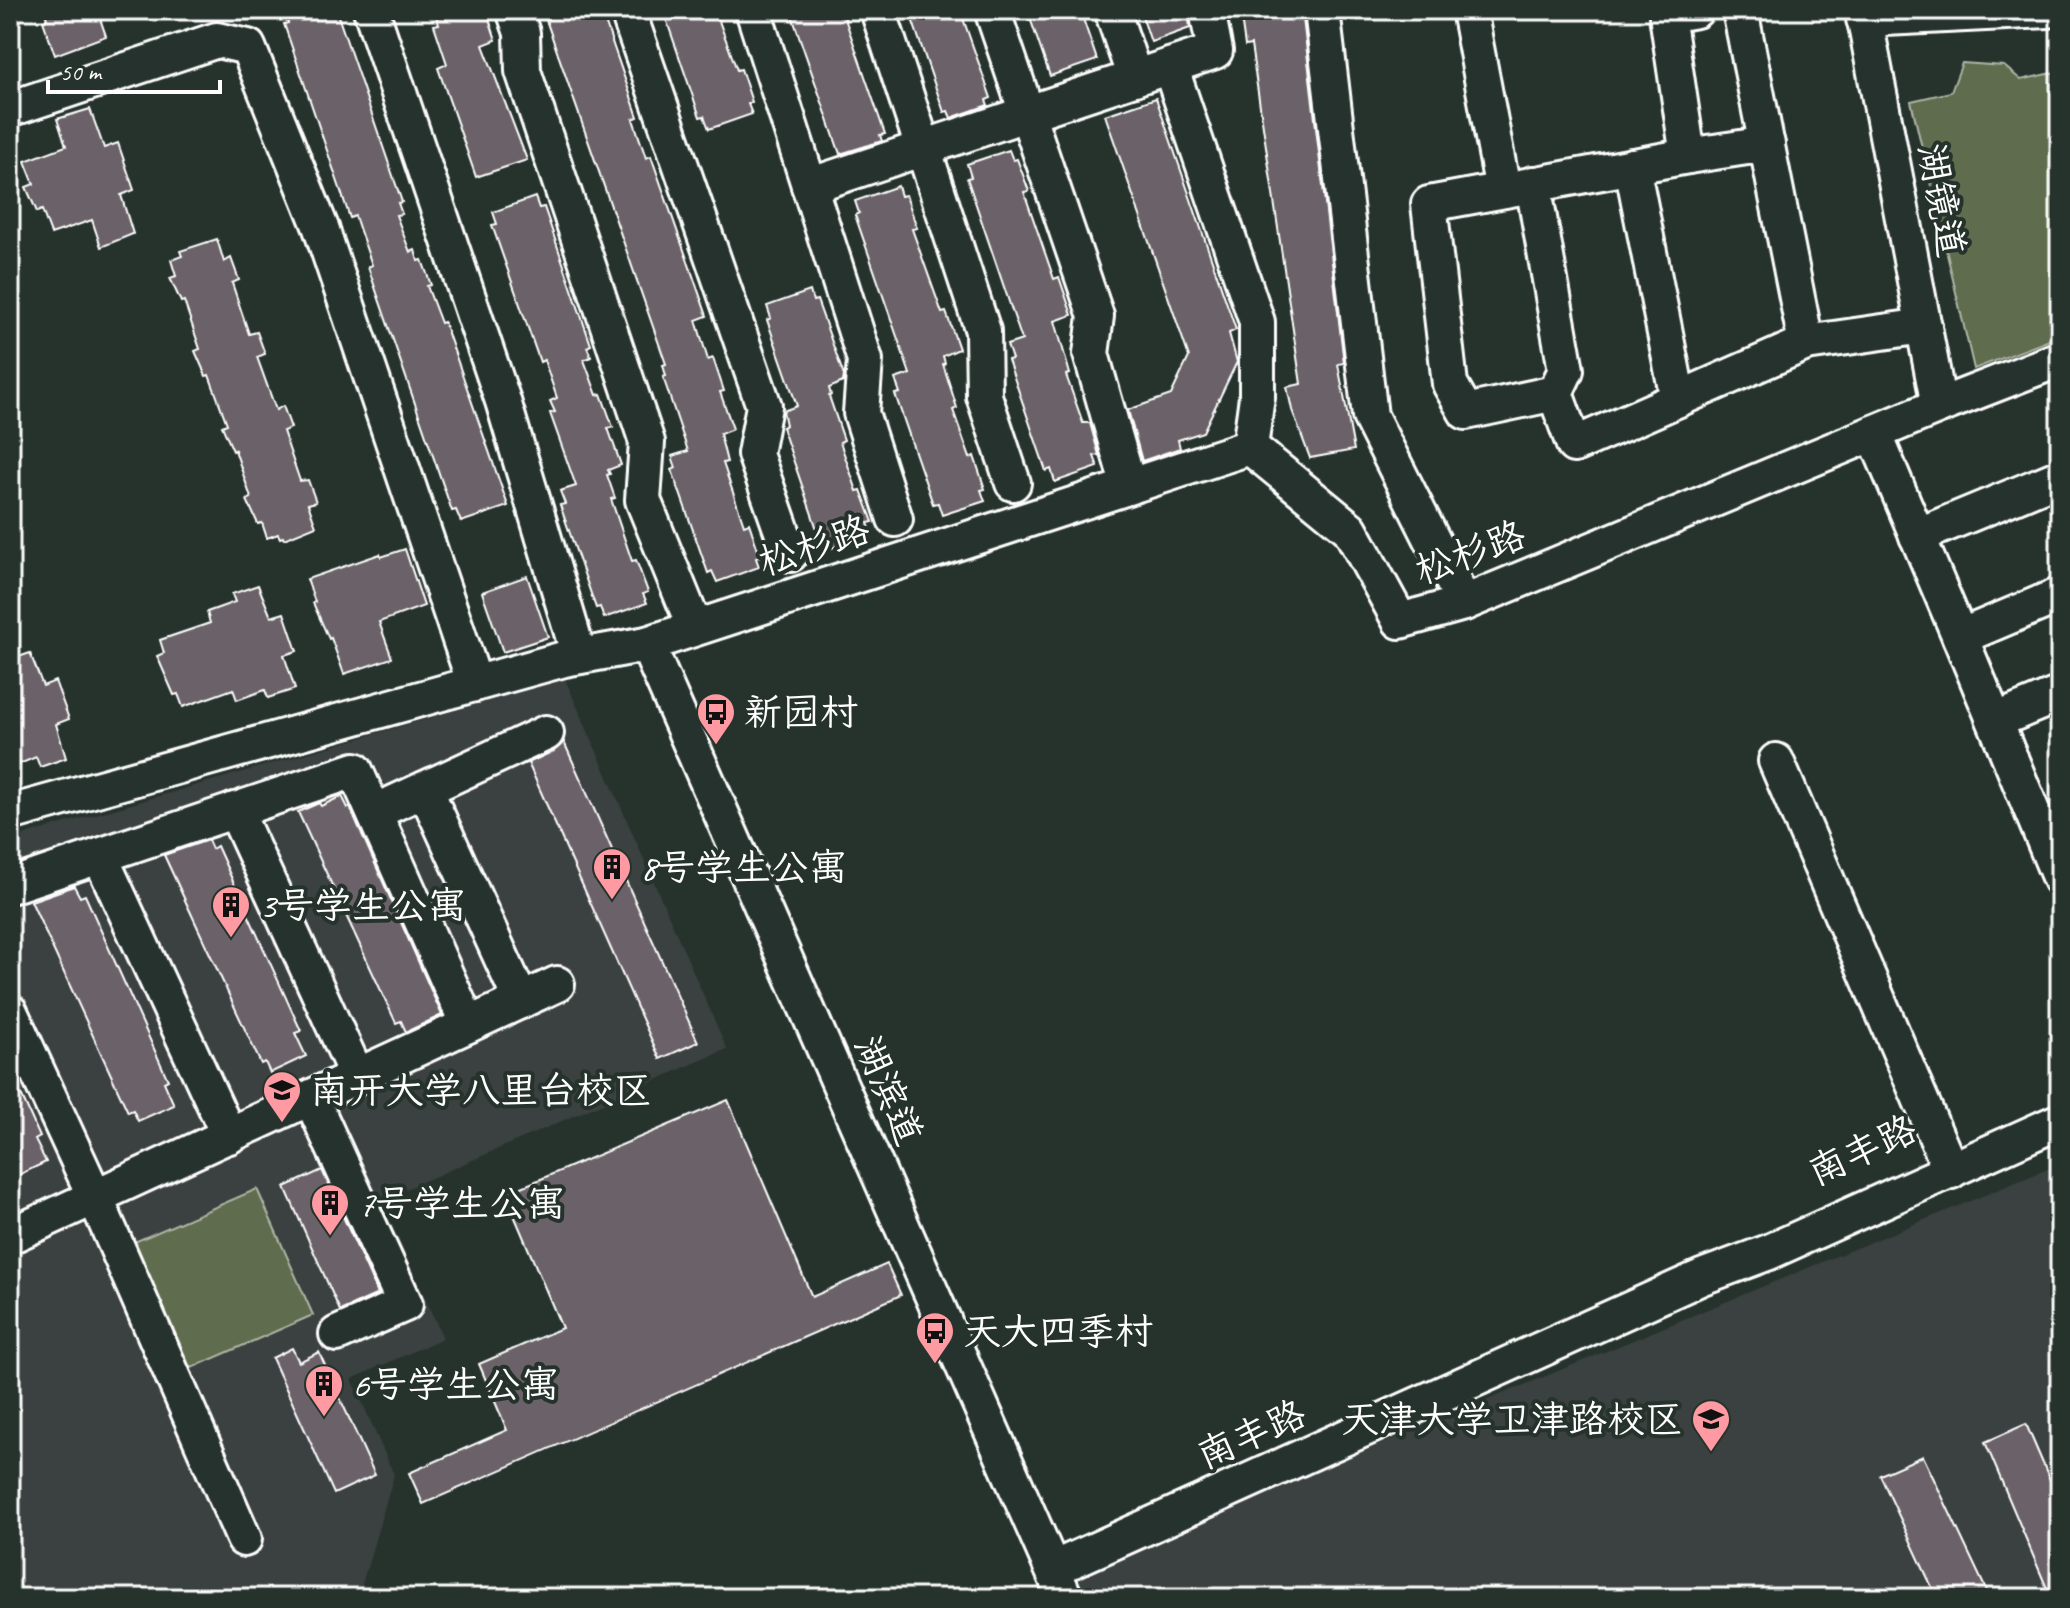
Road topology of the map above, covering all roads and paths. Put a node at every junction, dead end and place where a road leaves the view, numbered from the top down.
1 (371, 10) edge
2 (514, 10) edge
3 (631, 10) edge
4 (753, 10) edge
5 (878, 10) edge
6 (992, 10) edge
7 (1112, 10) edge
8 (1207, 10) edge
9 (1322, 10) edge
10 (1469, 10) edge
11 (1696, 10) edge
12 (1740, 10) edge
13 (2049, 10) edge
14 (1864, 14) edge
15 (1170, 66) junction
16 (1135, 78) junction
17 (10, 109) edge
18 (1027, 114) junction
19 (1767, 144) junction
20 (923, 148) junction
21 (1688, 156) junction
22 (1632, 166) junction
23 (809, 186) junction
24 (1518, 187) junction
25 (1924, 326) junction
26 (1806, 343) junction
27 (2060, 359) edge
28 (1555, 393) junction
29 (1678, 399) junction
30 (1939, 406) junction
31 (1874, 433) junction
32 (1250, 447) junction
33 (1125, 473) dead end
34 (2060, 477) edge
35 (1013, 483) dead end
36 (895, 519) dead end
37 (1917, 536) junction
38 (790, 554) dead end
39 (2060, 595) edge
40 (1464, 603) junction
41 (695, 628) junction
42 (1960, 637) junction
43 (647, 644) junction
44 (579, 656) junction
45 (475, 684) junction
46 (2060, 694) edge
47 (1995, 721) junction
48 (546, 733) dead end
49 (1776, 761) dead end
50 (425, 789) junction
51 (235, 810) junction
52 (375, 812) junction
53 (10, 813) edge
54 (100, 856) junction
55 (2060, 879) edge
56 (10, 886) edge
57 (557, 984) dead end
58 (521, 1001) junction
59 (10, 1012) edge
60 (468, 1025) junction
61 (357, 1076) junction
62 (311, 1098) junction
63 (2060, 1107) edge
64 (2060, 1121) edge
65 (229, 1136) junction
66 (1948, 1165) junction
67 (95, 1197) junction
68 (10, 1236) edge
69 (337, 1334) dead end
70 (244, 1539) dead end
71 (1059, 1584) edge

1 - 44 street
2 - 41 street
3 - 38 street
4 - 23 street
5 - 20 street
6 - 18 street
7 - 16 street
8 - 15 street
9 - 40 street
10 - 24 street
11 - 21 street
12 - 19 street
13 - 14 street
14 - 25 street, 湖镜道
15 - 16 street
15 - 32 street
16 - 18 street
17 - 45 street
18 - 20 street
18 - 33 street
19 - 21 street
19 - 26 street
20 - 23 street
20 - 35 street
21 - 22 street
22 - 24 street
22 - 29 street
23 - 36 street
24 - 28 street
24 - 28 street
25 - 26 street
25 - 30 street, 湖镜道
26 - 29 street
27 - 30 street, 松杉路
28 - 29 street
30 - 31 street, 松杉路
31 - 37 street
31 - 40 street, 松杉路
32 - 40 street, 松杉路
32 - 41 street, 松杉路
34 - 37 street
37 - 42 street
39 - 42 street
41 - 43 street, 松杉路
42 - 47 street
43 - 44 street, 松杉路
43 - 71 street, 湖滨道
44 - 45 street, 松杉路
45 - 53 street, 松杉路
46 - 47 street
47 - 55 street
48 - 50 street
49 - 66 street
50 - 52 street
50 - 58 street
51 - 52 street
51 - 54 street
51 - 61 street
52 - 60 street
54 - 56 street
54 - 65 street
57 - 58 street
58 - 60 street
59 - 67 street
60 - 61 street
61 - 62 street
62 - 65 street
62 - 69 street
63 - 66 street, 南丰路
64 - 66 street, 南丰路
65 - 67 street
66 - 71 street, 南丰路
67 - 68 street
67 - 70 street

